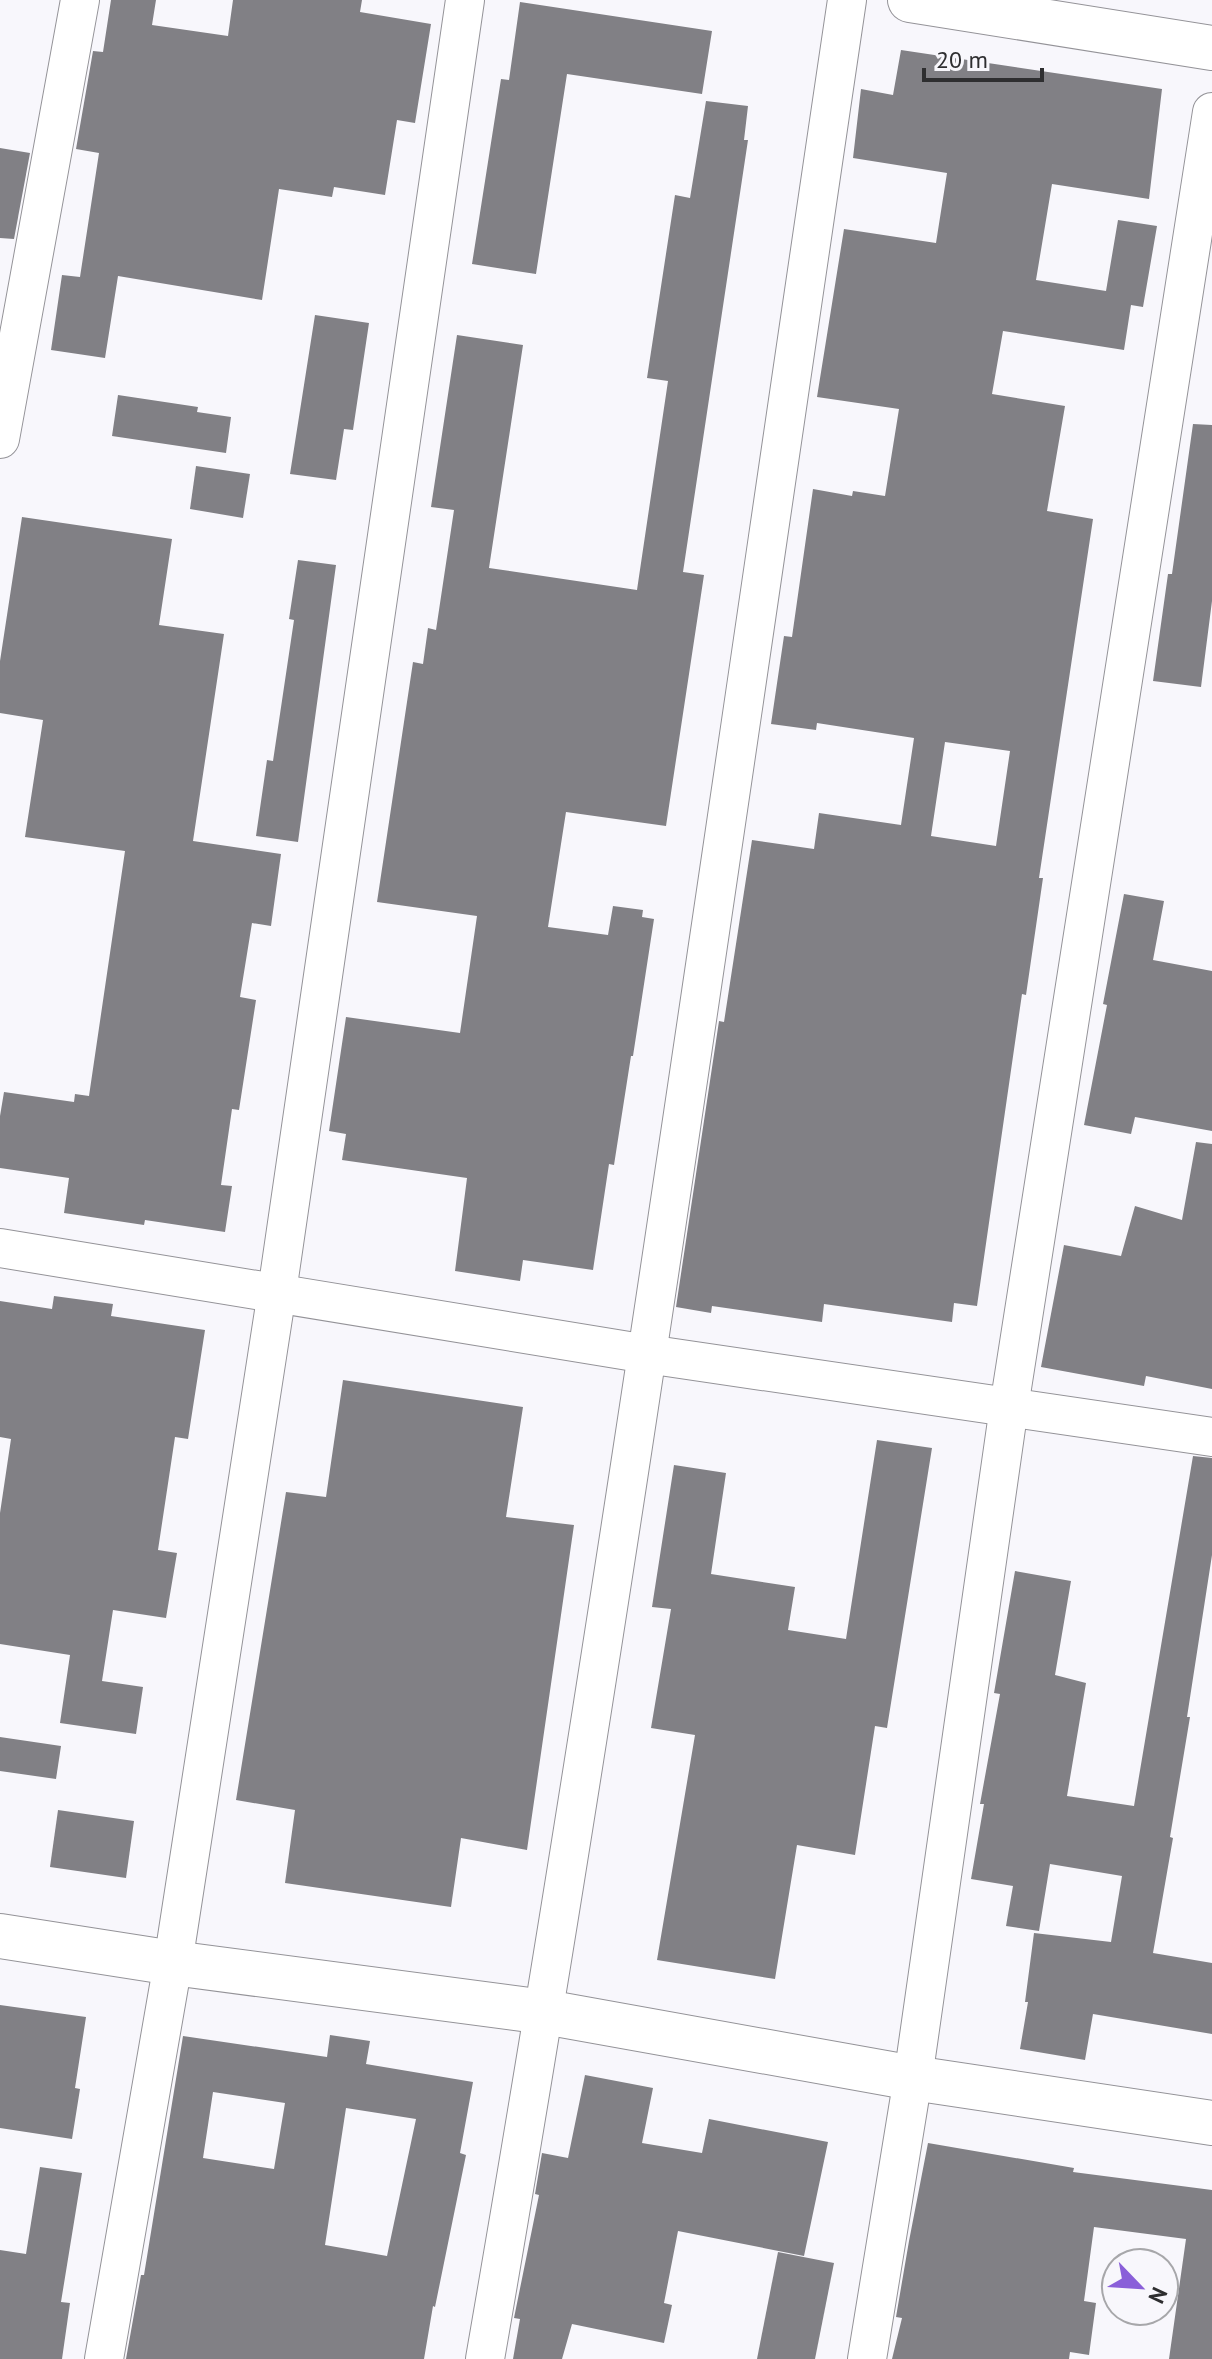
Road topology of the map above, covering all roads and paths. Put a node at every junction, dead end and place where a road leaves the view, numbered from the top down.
1 (80, 0) edge
2 (465, 0) edge
3 (847, 0) edge
4 (910, 0) edge
5 (1212, 48) edge
6 (1212, 112) edge
7 (0, 439) edge
8 (0, 1248) edge
9 (277, 1292) junction
10 (647, 1354) junction
11 (1009, 1407) junction
12 (1212, 1437) edge
13 (0, 1936) edge
14 (173, 1963) junction
15 (545, 2012) junction
16 (913, 2078) junction
17 (1212, 2123) edge
18 (104, 2359) edge
19 (485, 2359) edge
20 (867, 2359) edge

1 - 7 street
2 - 9 street
3 - 10 street
4 - 5 street
6 - 11 street
8 - 9 street
9 - 10 street
9 - 14 street
10 - 11 street
10 - 15 street
11 - 12 street
11 - 16 street
13 - 14 street
14 - 15 street
14 - 18 street
15 - 16 street
15 - 19 street
16 - 17 street
16 - 20 street

